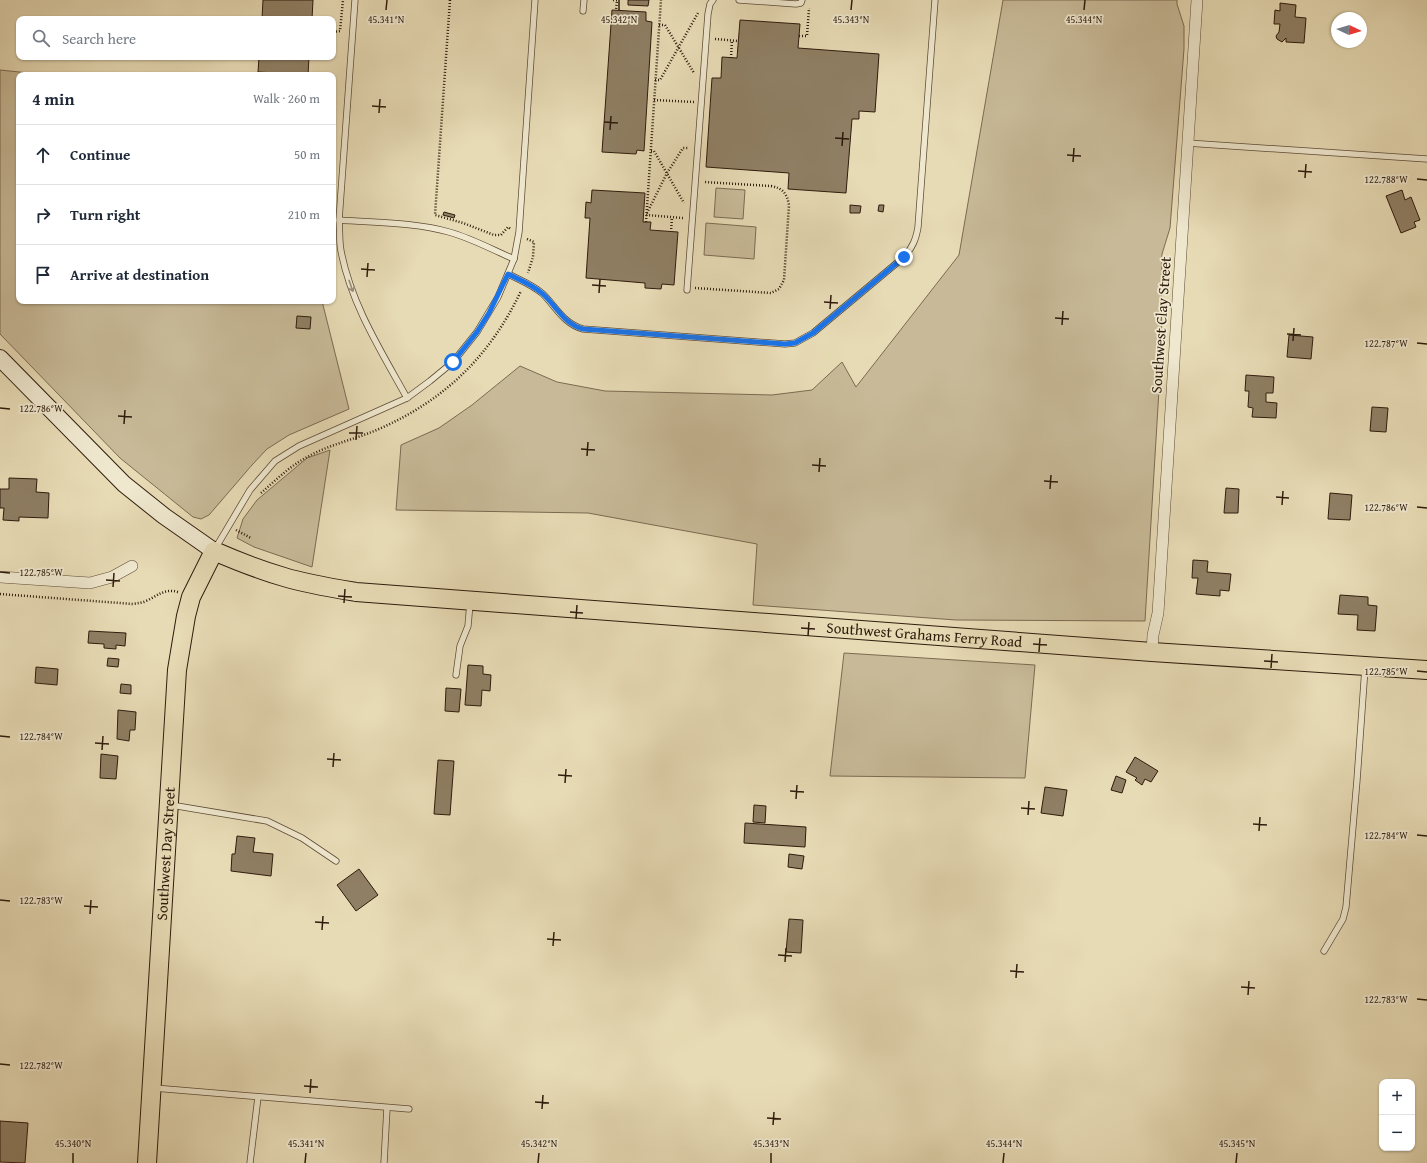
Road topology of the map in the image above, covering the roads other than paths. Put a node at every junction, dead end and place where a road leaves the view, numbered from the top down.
1 (355, 0) edge
2 (535, 0) edge
3 (584, 0) edge
4 (713, 0) edge
5 (739, 0) edge
6 (802, 0) edge
7 (935, 0) edge
8 (1197, 0) edge
9 (583, 11) dead end
10 (1188, 143) junction
11 (1427, 159) edge
12 (339, 220) junction
13 (514, 259) junction
14 (508, 274) junction
15 (687, 289) road end
16 (0, 358) edge
17 (406, 398) junction
18 (214, 551) junction
19 (132, 566) dead end
20 (0, 577) edge
21 (470, 601) junction
22 (1152, 652) junction
23 (1365, 666) junction
24 (1427, 670) edge
25 (456, 675) dead end
26 (169, 804) junction
27 (336, 861) dead end
28 (1324, 951) dead end
29 (152, 1088) junction
30 (258, 1097) junction
31 (387, 1108) junction
32 (409, 1109) dead end
33 (147, 1163) edge
34 (250, 1163) edge
35 (384, 1163) edge

1 - 12 lane
2 - 13 lane
3 - 9 lane
4 - 15 lane
5 - 6 lane
7 - 14 lane
8 - 10 street, Southwest Clay Street
10 - 11 lane
10 - 22 street, Southwest Clay Street
12 - 13 lane
12 -> 17 lane
13 - 14 lane
14 - 17 lane
16 - 18 main road, Southwest Grahams Ferry Road
17 - 18 lane
18 - 21 main road, Southwest Grahams Ferry Road
18 - 26 main road, Southwest Day Street
19 - 20 street
21 - 22 main road, Southwest Grahams Ferry Road
21 - 25 lane
22 - 23 main road, Southwest Grahams Ferry Road
23 - 24 main road, Southwest Grahams Ferry Road
23 - 28 lane
26 - 27 lane
26 - 29 main road, Southwest Day Street
29 - 30 lane
29 - 33 main road, Southwest Day Street
30 - 31 lane
30 - 34 lane
31 - 32 lane
31 - 35 lane

